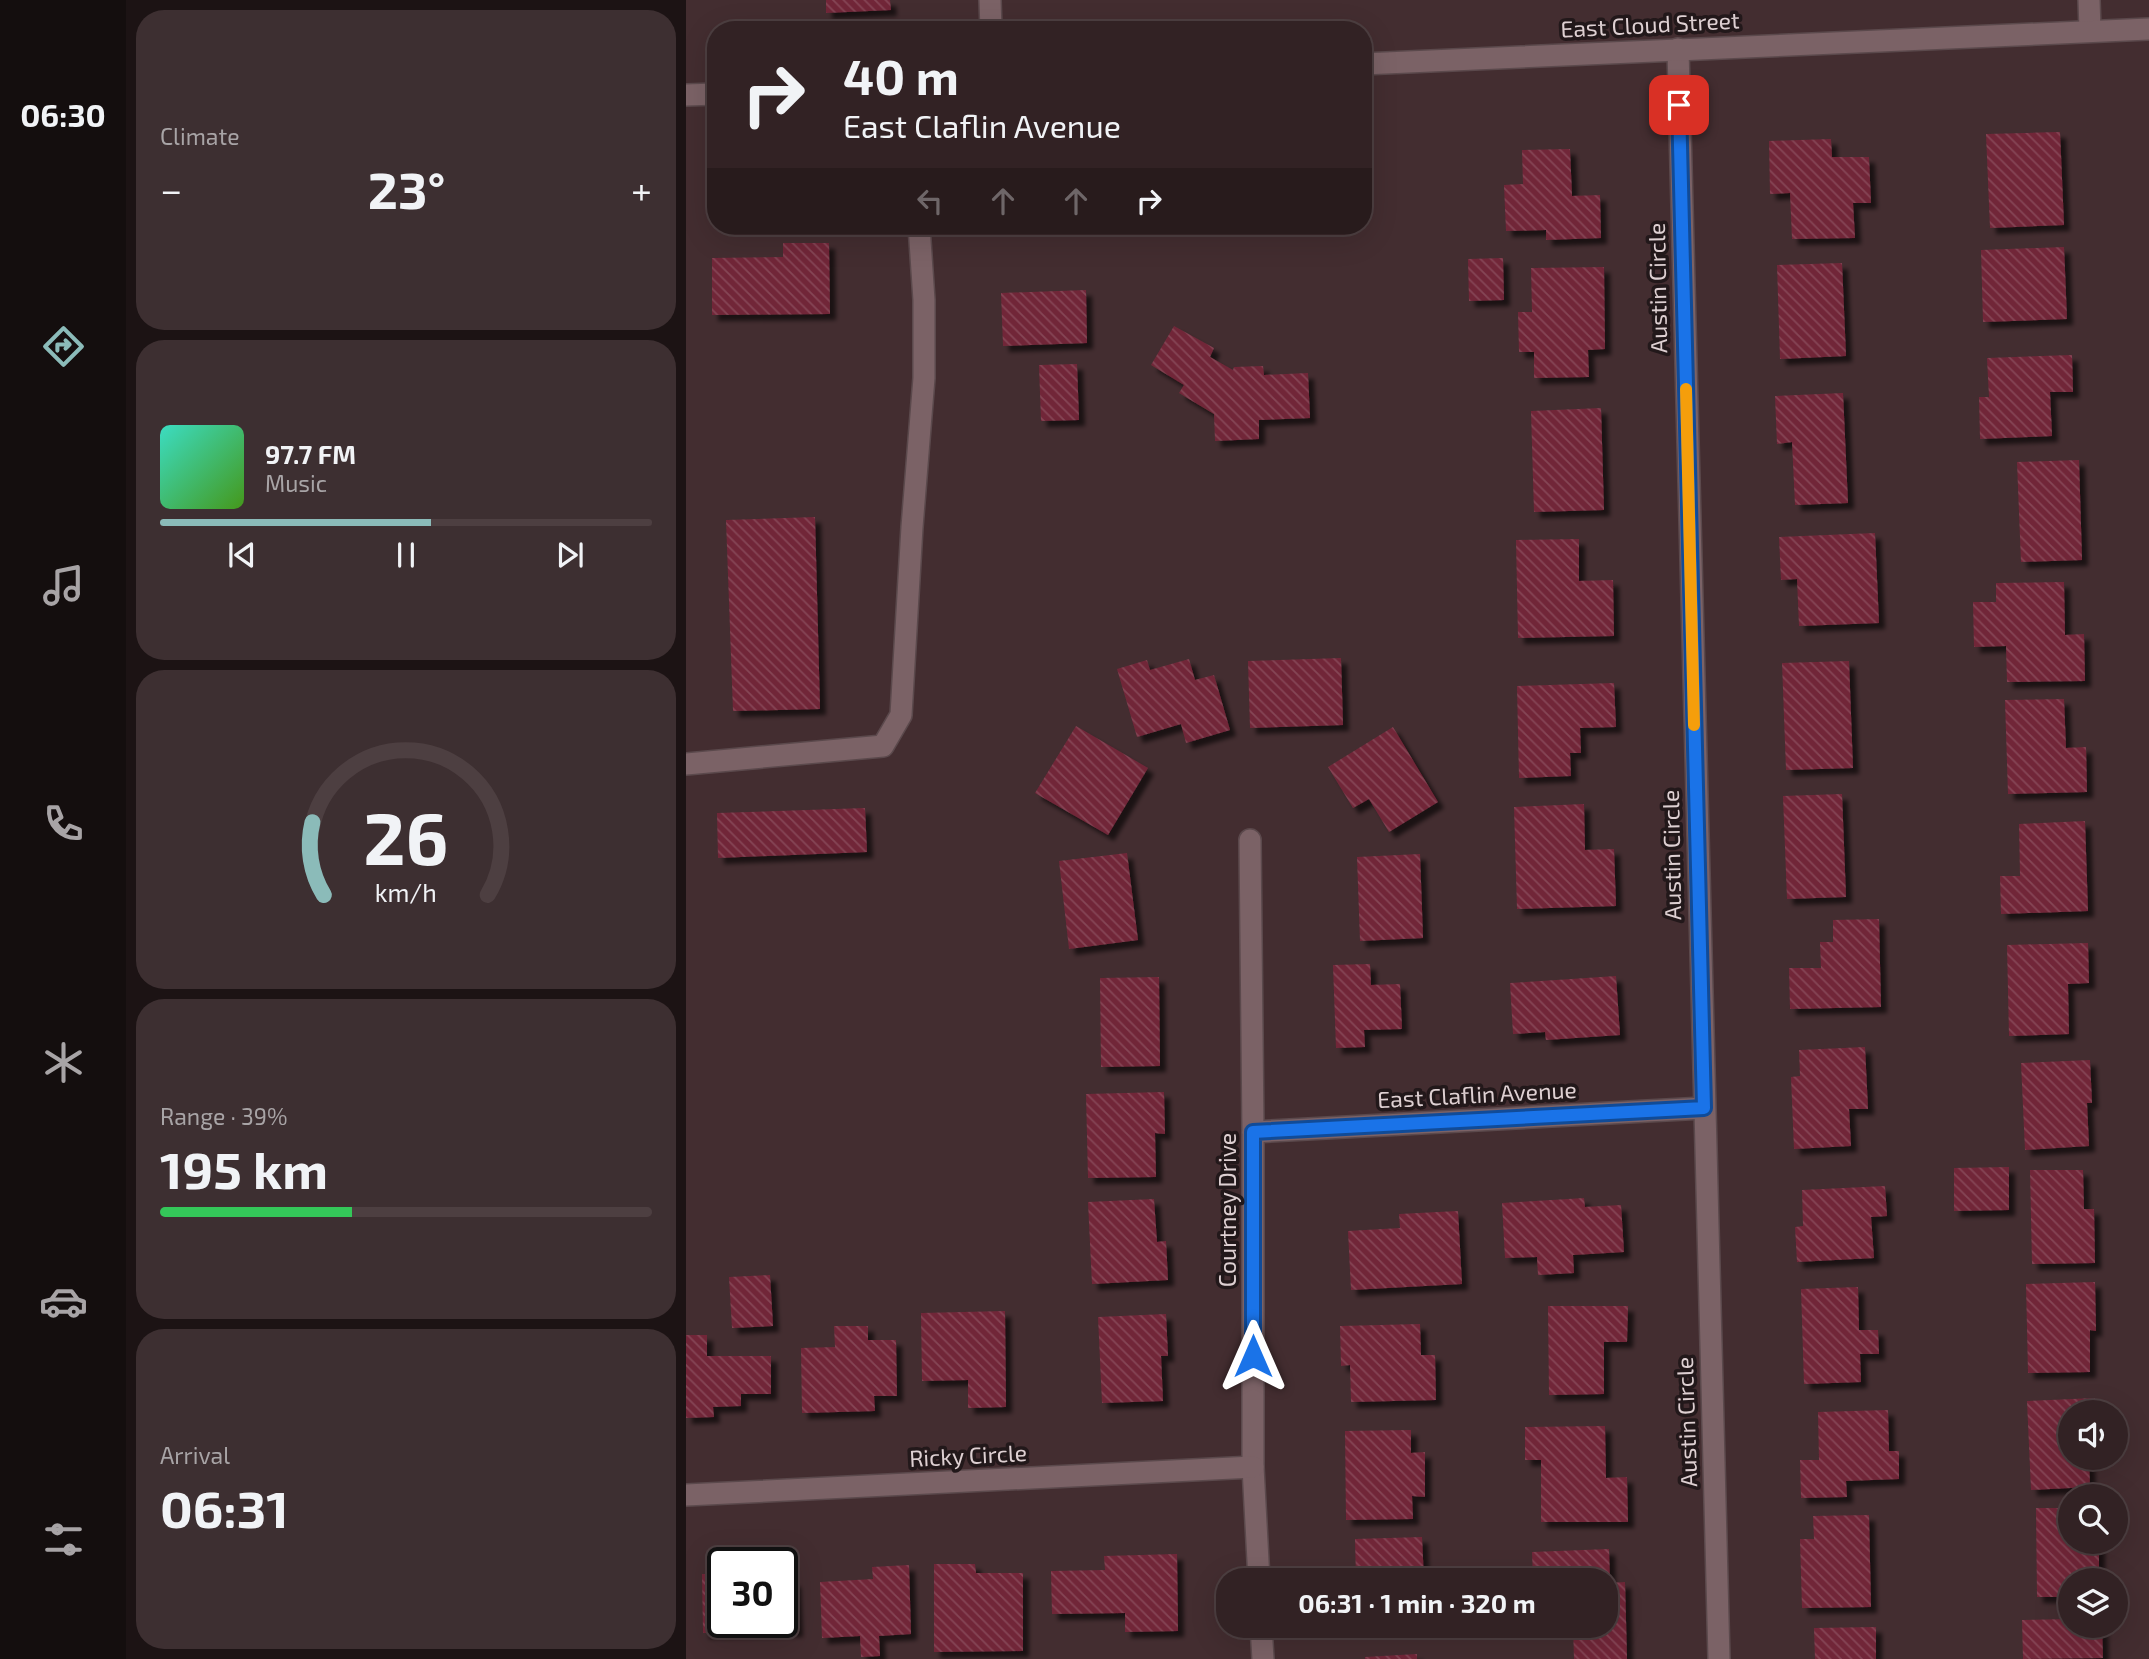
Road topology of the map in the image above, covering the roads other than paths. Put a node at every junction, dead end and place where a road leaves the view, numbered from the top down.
1 (990, 0) edge
2 (2089, 0) edge
3 (991, 21) edge
4 (2149, 29) edge
5 (2090, 30) junction
6 (1678, 49) junction
7 (1372, 64) edge
8 (707, 94) edge
9 (686, 95) edge
10 (919, 235) edge
11 (686, 765) edge
12 (1250, 840) dead end
13 (1704, 1108) junction
14 (1253, 1132) junction
15 (1253, 1467) junction
16 (686, 1495) edge
17 (1258, 1568) edge
18 (1261, 1638) edge
19 (1262, 1659) edge
20 (1719, 1659) edge

1 - 3 street
2 - 5 street
4 - 5 street, East Cloud Street
5 - 6 street, East Cloud Street
6 - 7 street, East Cloud Street
6 - 13 street, Austin Circle
8 - 9 street
10 - 11 street
12 - 14 street, Courtney Drive
13 - 14 street, East Claflin Avenue
13 - 20 street, Austin Circle
14 - 15 street, Courtney Drive
15 - 16 street, Ricky Circle
15 - 17 street, Courtney Drive
18 - 19 street

